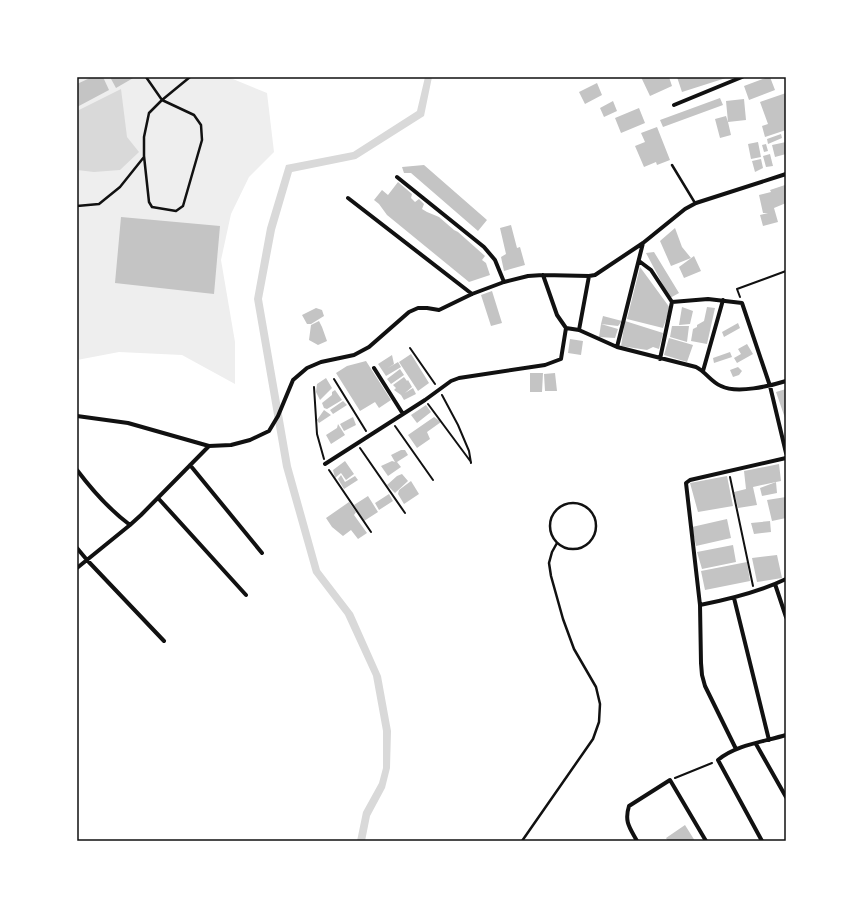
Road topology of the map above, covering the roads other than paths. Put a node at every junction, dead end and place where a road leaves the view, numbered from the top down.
1 (146, 77) edge
2 (190, 77) edge
3 (742, 77) edge
4 (162, 100) junction
5 (674, 105) dead end
6 (144, 156) junction
7 (672, 165) dead end
8 (786, 174) edge
9 (398, 177) dead end
10 (348, 198) dead end
11 (696, 203) junction
12 (77, 206) edge
13 (643, 243) junction
14 (639, 261) junction
15 (543, 275) junction
16 (589, 276) junction
17 (504, 282) junction
18 (472, 294) junction
19 (723, 300) junction
20 (672, 302) junction
21 (566, 328) junction
22 (579, 330) junction
23 (617, 347) junction
24 (660, 359) junction
25 (374, 368) dead end
26 (703, 371) junction
27 (786, 381) edge
28 (770, 386) junction
29 (404, 414) junction
30 (77, 416) edge
31 (209, 446) junction
32 (786, 450) edge
33 (786, 458) edge
34 (325, 464) road end
35 (190, 465) junction
36 (77, 470) edge
37 (158, 498) junction
38 (130, 525) junction
39 (558, 543) junction
40 (77, 548) edge
41 (262, 553) dead end
42 (87, 560) junction
43 (77, 568) edge
44 (786, 579) edge
45 (775, 584) junction
46 (246, 596) dead end
47 (734, 598) junction
48 (700, 605) junction
49 (786, 617) edge
50 (164, 641) dead end
51 (786, 735) edge
52 (769, 740) junction
53 (756, 744) junction
54 (736, 749) junction
55 (786, 797) edge
56 (522, 841) edge
57 (637, 841) edge
58 (706, 841) edge
59 (762, 841) edge

1 - 4 lane
2 - 4 lane
3 - 5 street
4 - 6 lane
4 - 6 lane
6 - 12 lane
7 - 11 lane
8 - 11 street
9 - 17 street
10 - 18 street
11 - 13 street
13 - 14 street
13 - 16 street
14 - 20 street
14 - 23 street
15 - 16 street
15 - 17 street
15 - 21 street
16 - 22 street
17 - 18 street
18 - 31 street
19 - 20 street
19 - 26 street
19 - 28 street
20 - 24 street
21 - 22 street
21 - 29 street
22 - 23 street
23 - 24 street
24 - 26 street
25 - 29 street
26 - 28 street
27 - 28 street
28 - 32 street
29 - 34 street
30 - 31 street
31 - 35 street
33 - 48 street
35 - 37 street
35 - 41 street
36 - 38 street
37 - 38 street
37 - 46 street
38 - 42 street
39 - 39 lane
39 - 56 lane
40 - 42 street
42 - 43 street
42 - 50 street
44 - 45 street
45 - 47 street
45 - 49 street
47 - 48 street
47 - 52 street
48 - 54 street
51 - 52 street
52 - 53 street
53 - 54 street
53 - 55 street
54 - 59 street
57 - 58 street

